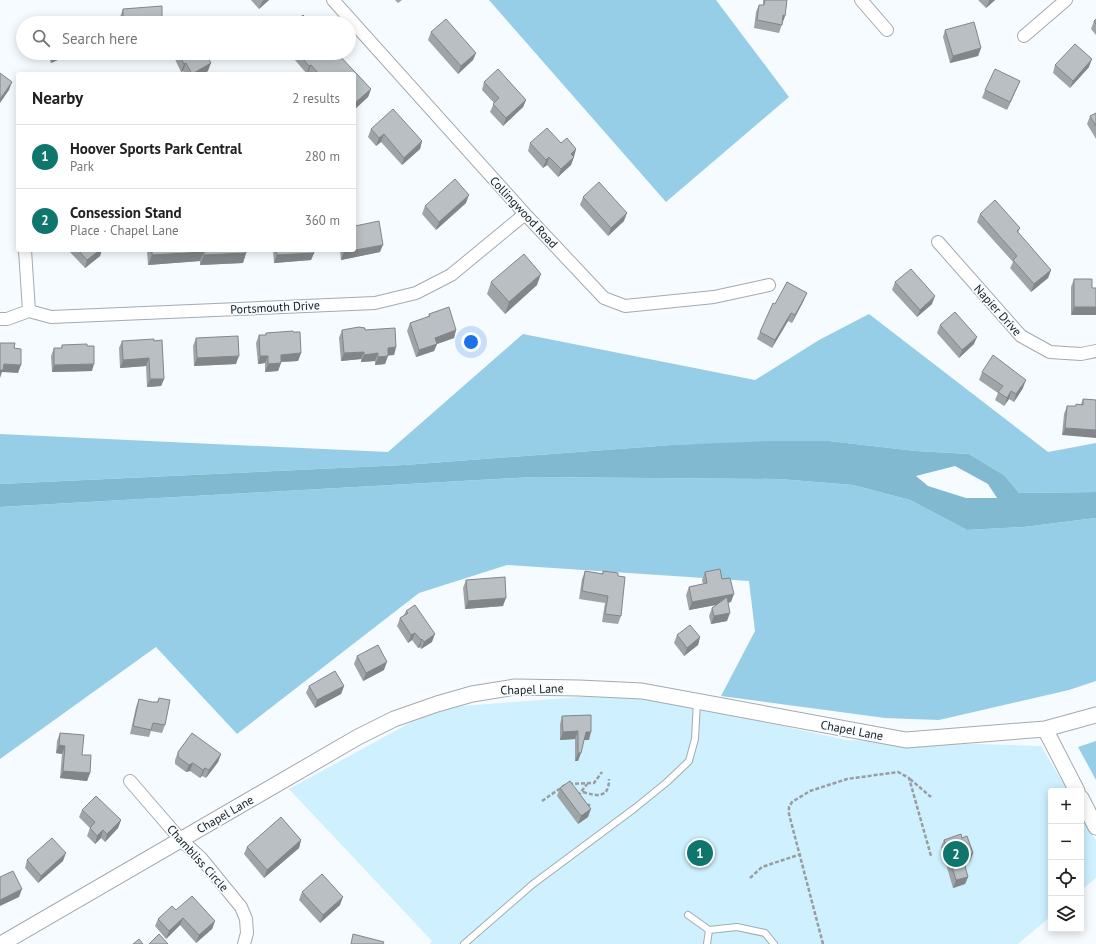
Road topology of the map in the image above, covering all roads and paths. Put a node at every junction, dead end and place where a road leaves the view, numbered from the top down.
1 (333, 0) edge
2 (861, 0) edge
3 (1066, 0) edge
4 (347, 16) edge
5 (356, 26) edge
6 (887, 30) dead end
7 (1024, 36) dead end
8 (525, 214) junction
9 (938, 242) dead end
10 (25, 252) edge
11 (769, 284) dead end
12 (29, 311) junction
13 (0, 319) edge
14 (1096, 351) edge
15 (697, 701) junction
16 (1096, 715) edge
17 (1046, 729) junction
18 (602, 772) dead end
19 (910, 778) junction
20 (609, 779) dead end
21 (130, 781) dead end
22 (587, 784) junction
23 (1076, 788) edge
24 (583, 792) junction
25 (578, 796) edge
26 (931, 797) dead end
27 (542, 801) dead end
28 (591, 803) dead end
29 (1084, 804) edge
30 (586, 808) edge
31 (1096, 827) edge
32 (181, 840) junction
33 (801, 854) junction
34 (931, 856) dead end
35 (750, 878) dead end
36 (688, 915) dead end
37 (709, 930) junction
38 (1, 944) edge
39 (244, 944) edge
40 (464, 944) edge
41 (707, 944) edge
42 (774, 944) edge
43 (823, 944) edge

1 - 4 street, Collingwood Road
2 - 6 street
3 - 7 street
5 - 8 street, Collingwood Road
8 - 11 street, Collingwood Road
8 - 12 street, Portsmouth Drive
9 - 14 street, Napier Drive
10 - 12 street
12 - 13 street
15 - 17 street, Chapel Lane
15 - 32 street, Chapel Lane
15 - 40 lane
16 - 17 street, Chapel Lane
17 - 23 street
18 - 22 path
19 - 26 path
19 - 33 path
19 - 34 path
20 - 24 path
21 - 32 street, Chambliss Circle
22 - 24 path
22 - 27 path
24 - 25 path
28 - 30 path
29 - 31 street
32 - 38 street, Chapel Lane
32 - 39 street, Chambliss Circle
33 - 35 path
33 - 43 path
36 - 37 lane
37 - 41 lane
37 - 42 lane

